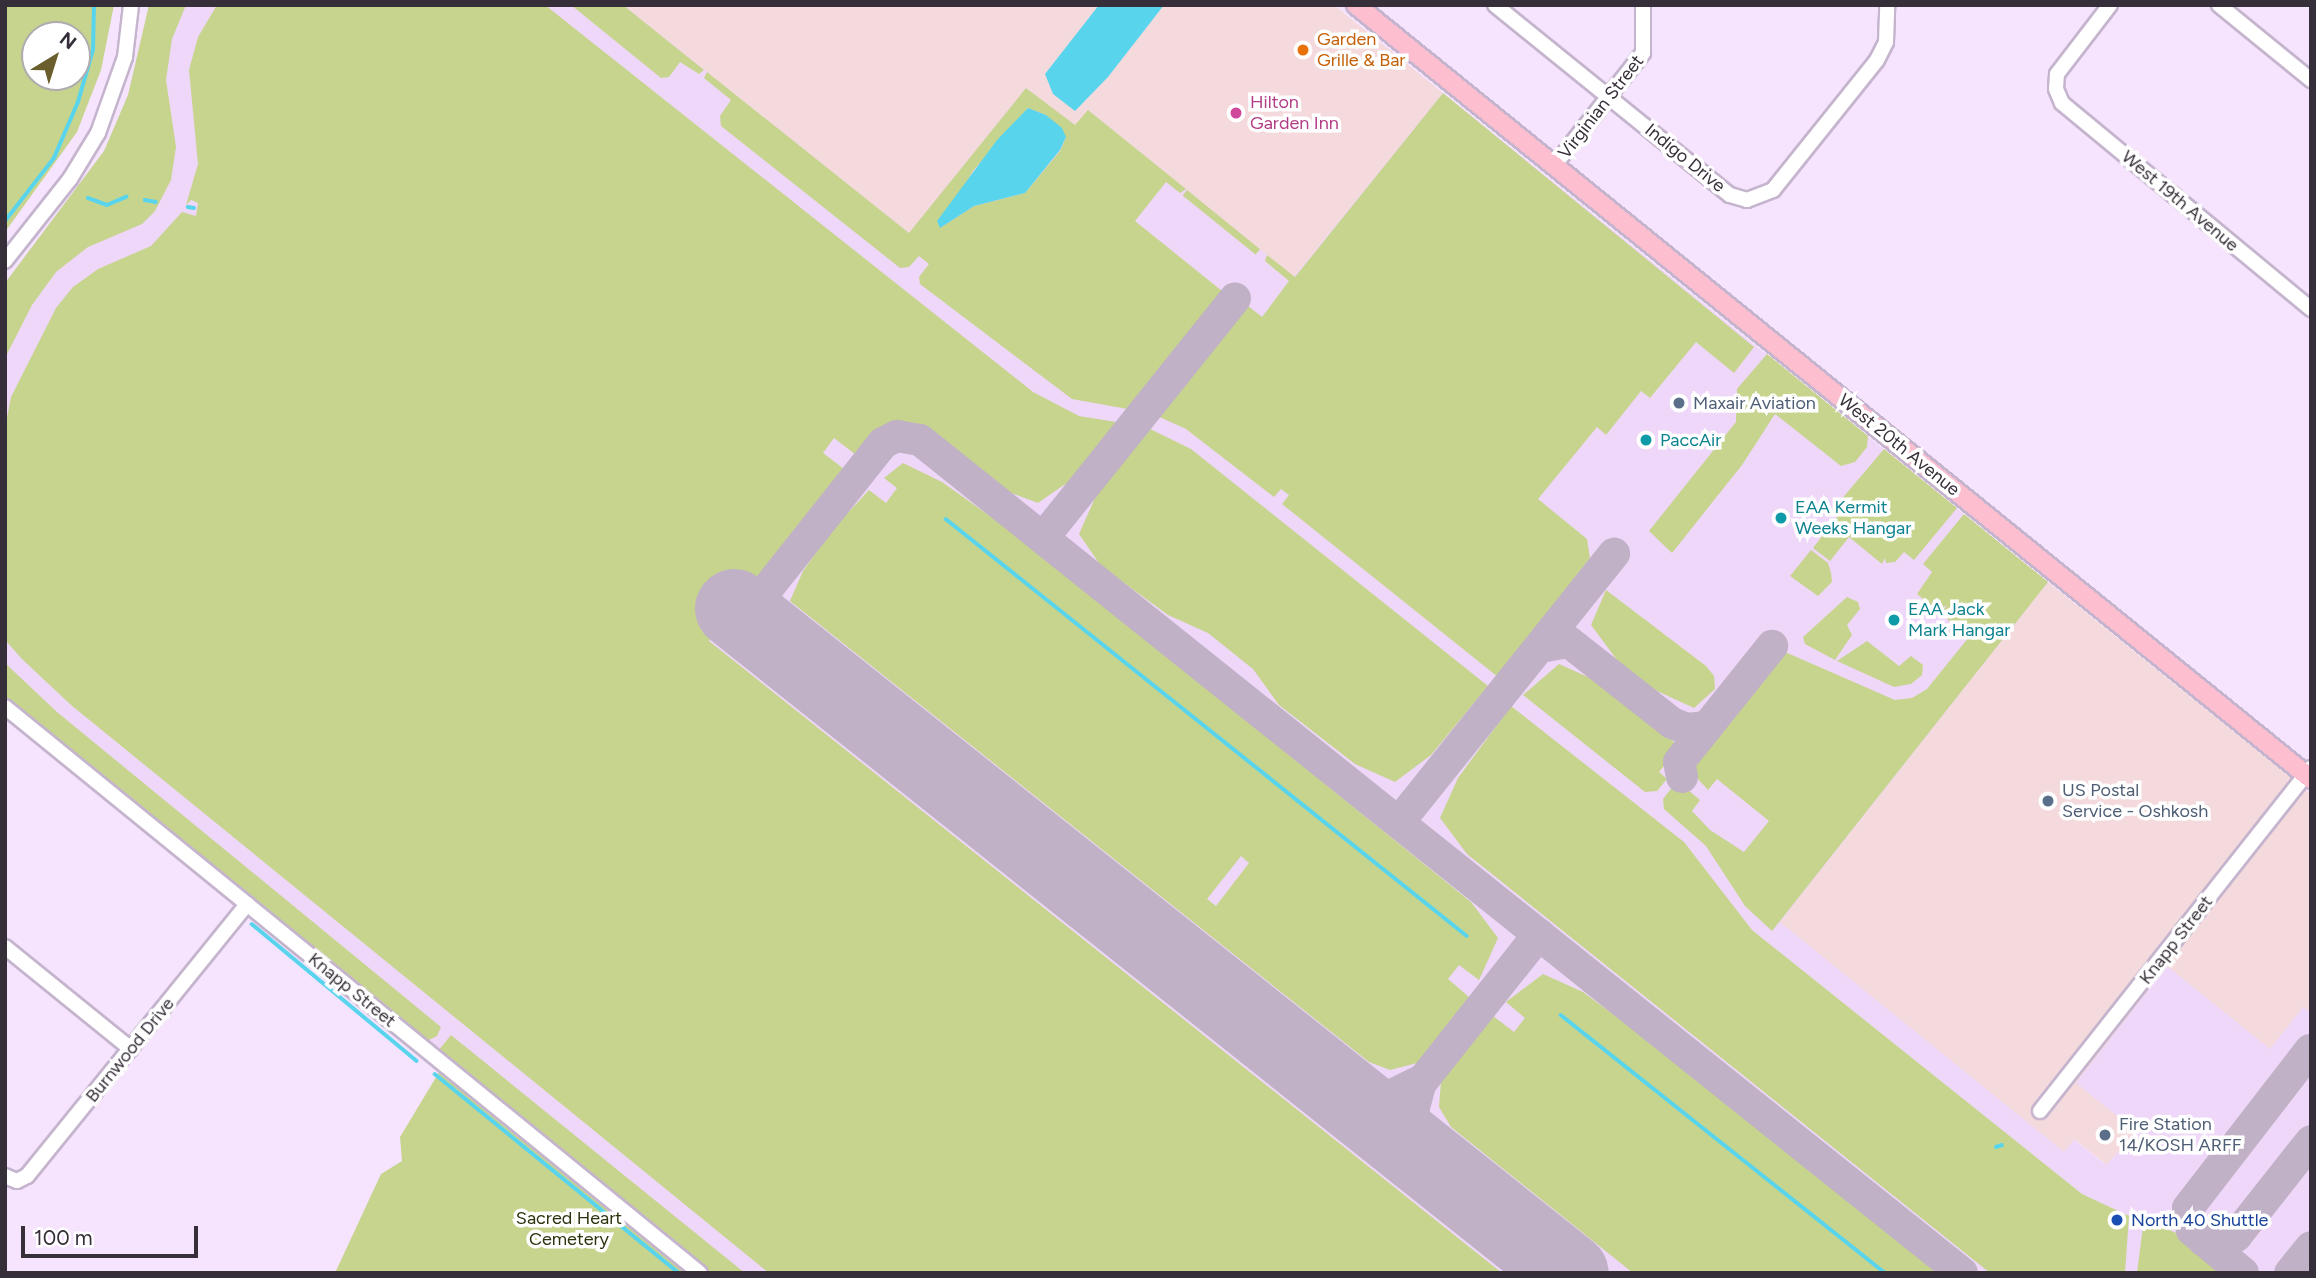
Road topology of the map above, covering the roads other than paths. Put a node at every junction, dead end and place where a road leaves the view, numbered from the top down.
1 (131, 5) edge
2 (1356, 5) edge
3 (1495, 5) edge
4 (1643, 5) edge
5 (1886, 5) edge
6 (2110, 5) edge
7 (2219, 5) edge
8 (2311, 80) edge
9 (1610, 99) junction
10 (1554, 166) junction
11 (5, 261) edge
12 (2311, 309) edge
13 (5, 707) edge
14 (2309, 774) edge
15 (247, 904) junction
16 (5, 947) edge
17 (131, 1049) junction
18 (2040, 1111) dead end
19 (5, 1176) edge
20 (700, 1273) edge

1 - 11 street
2 - 10 main road, West 20th Avenue
3 - 9 street, Indigo Drive
4 - 9 street, Virginian Street
5 - 9 street, Indigo Drive
6 - 12 street, West 19th Avenue
7 - 8 street
9 - 10 street, Virginian Street
10 - 14 main road, West 20th Avenue
13 - 15 street, Knapp Street
14 - 18 street, Knapp Street
15 - 17 street, Burnwood Drive
15 - 20 street, Knapp Street
16 - 17 street
17 - 19 street, Burnwood Drive

